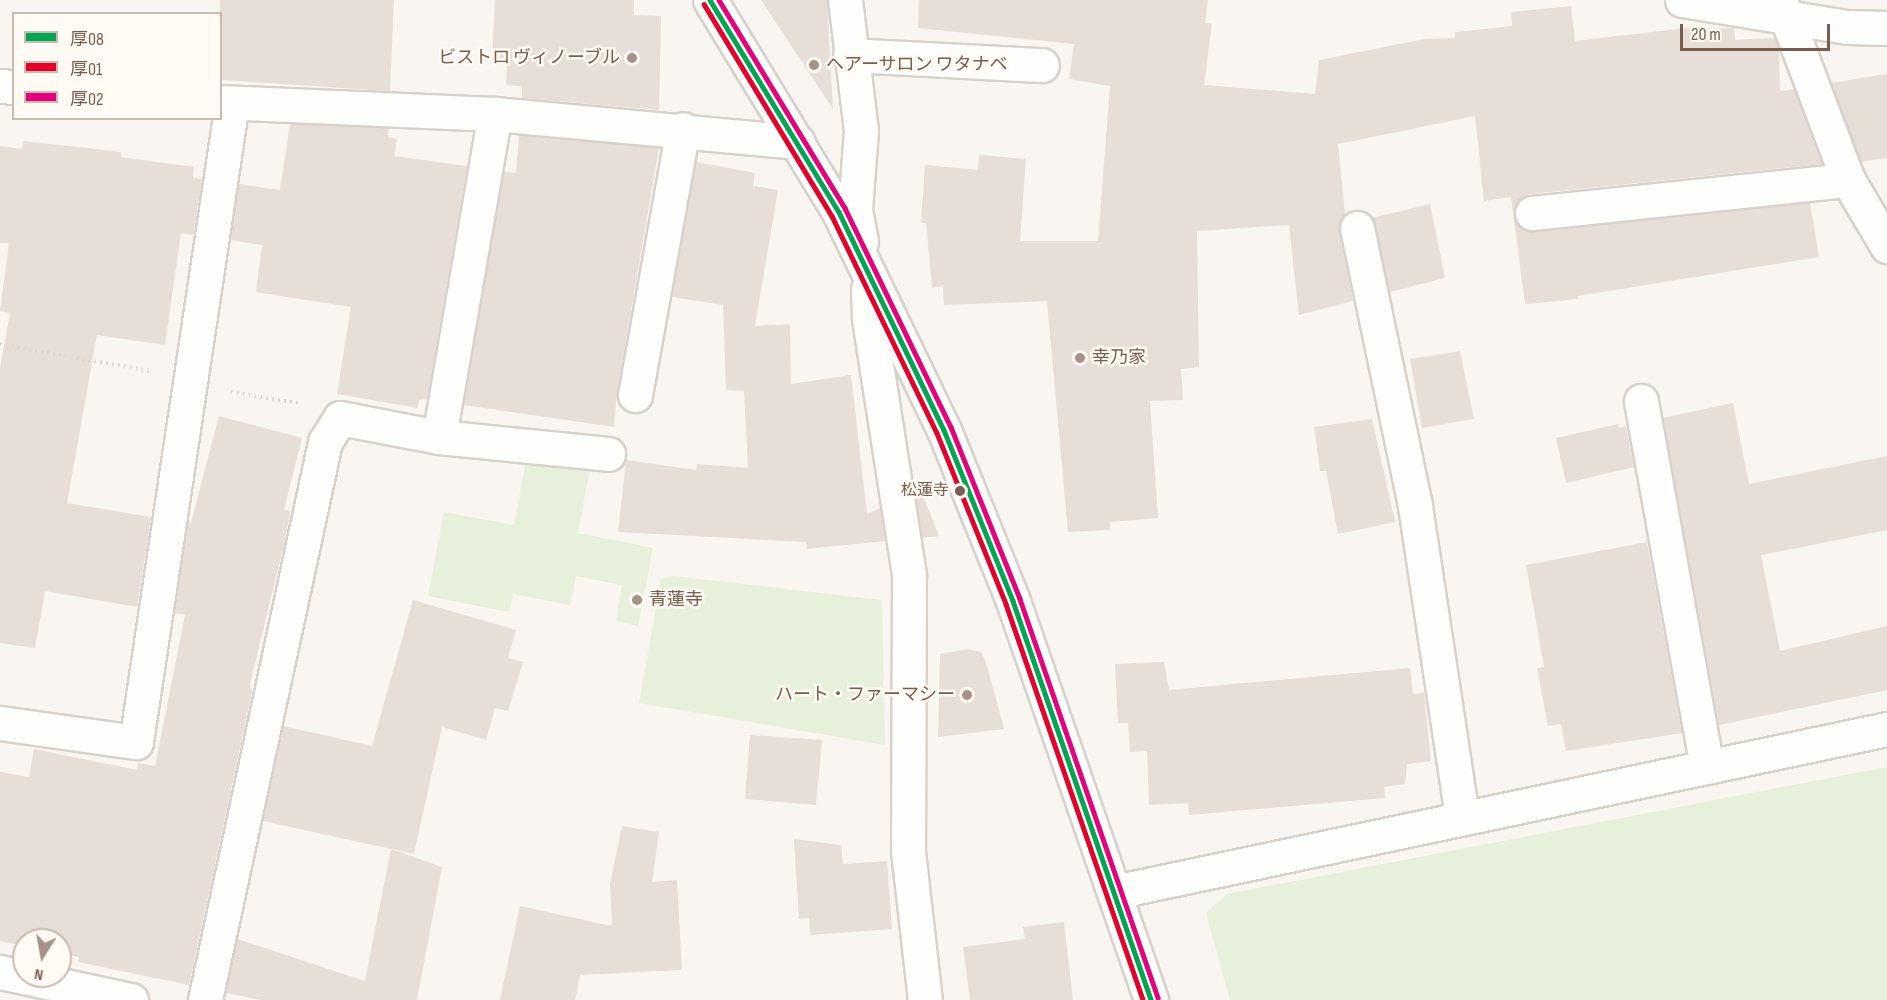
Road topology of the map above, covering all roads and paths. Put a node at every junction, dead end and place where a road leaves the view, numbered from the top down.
1 (710, 0) edge
2 (845, 0) edge
3 (1682, 0) edge
4 (1783, 8) edge
5 (1887, 28) edge
6 (850, 55) junction
7 (1042, 65) dead end
8 (226, 102) edge
9 (495, 114) junction
10 (683, 129) junction
11 (798, 142) junction
12 (1848, 180) junction
13 (1532, 213) dead end
14 (1357, 228) dead end
15 (1887, 246) edge
16 (868, 274) junction
17 (636, 395) dead end
18 (1641, 401) dead end
19 (439, 437) junction
20 (608, 454) dead end
21 (0, 723) edge
22 (1887, 729) edge
23 (1707, 767) junction
24 (1462, 818) junction
25 (1114, 892) junction
26 (0, 972) edge
27 (131, 1000) edge
28 (205, 1000) edge
29 (925, 1000) edge
30 (1151, 1000) edge

1 - 11 street
2 - 6 street
3 - 4 street
4 - 5 street
4 - 12 street
6 - 7 street
6 - 16 street
8 - 9 street
8 - 21 street
9 - 10 street
9 - 19 street
10 - 11 street
10 - 17 street
11 - 16 street
12 - 13 street
12 - 15 street
14 - 24 street
16 - 25 street
16 - 29 street
18 - 23 street
19 - 20 street
19 - 28 street
22 - 23 street
23 - 24 street
24 - 25 street
25 - 30 street
26 - 27 street

